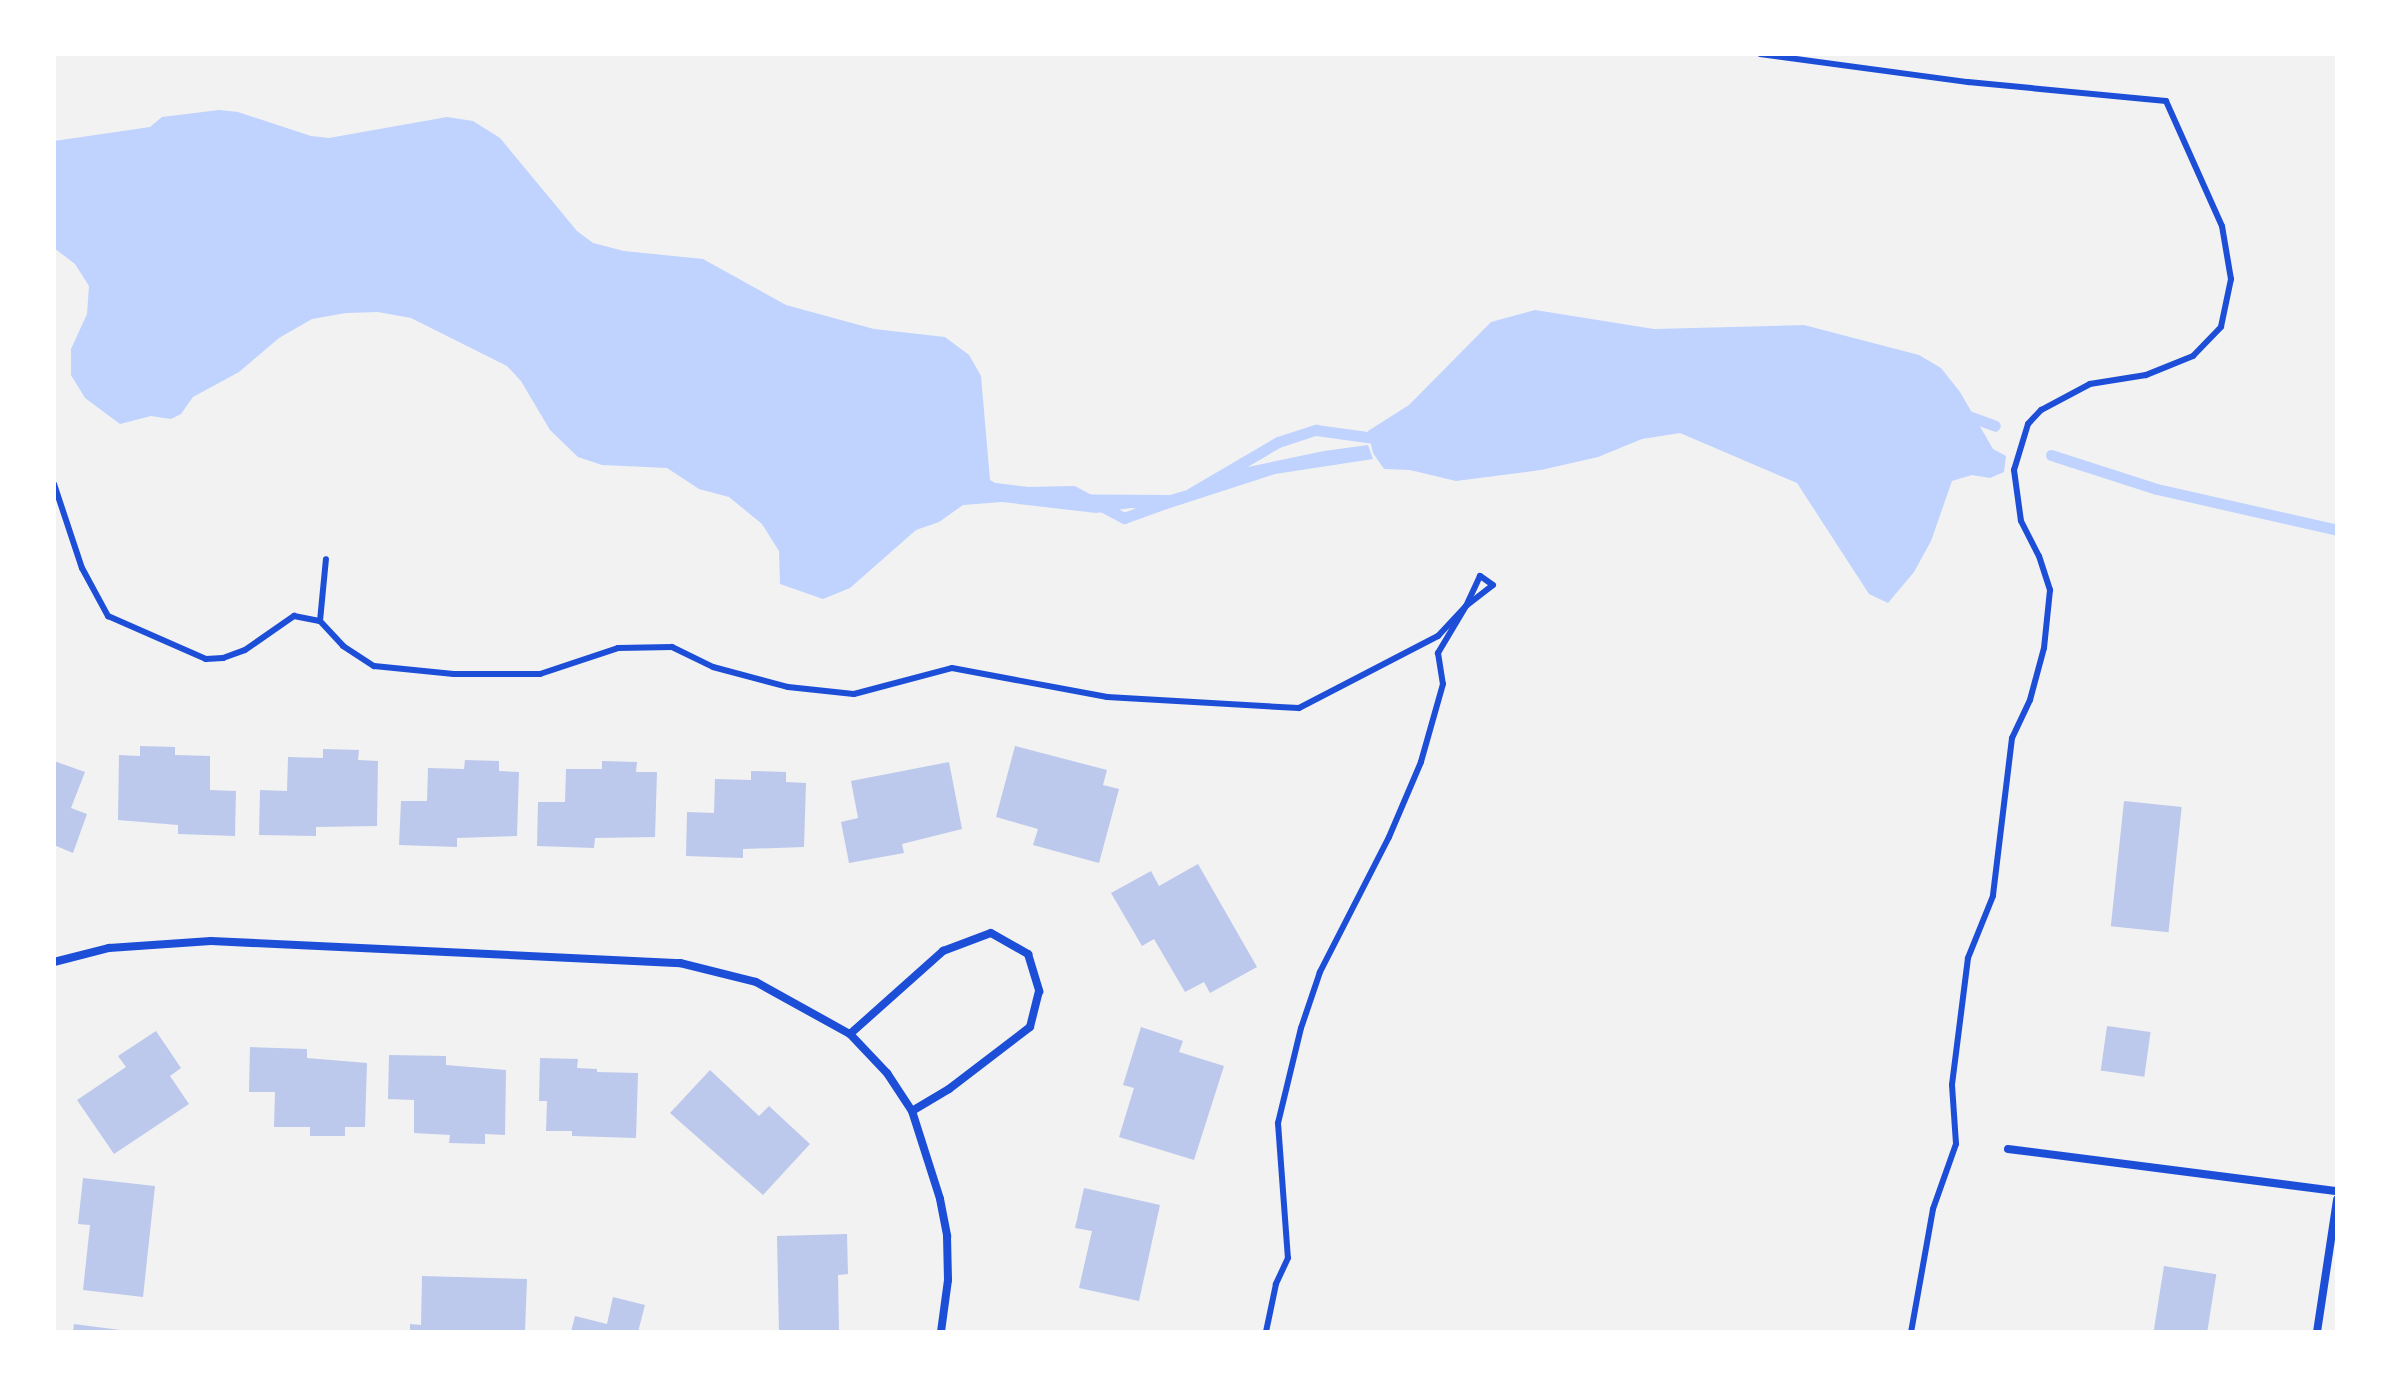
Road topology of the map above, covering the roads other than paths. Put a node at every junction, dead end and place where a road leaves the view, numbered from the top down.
1 (1760, 54) edge
2 (54, 484) edge
3 (326, 559) dead end
4 (1466, 606) junction
5 (320, 621) junction
6 (54, 962) edge
7 (850, 1034) junction
8 (912, 1111) junction
9 (2008, 1149) dead end
10 (2337, 1191) edge
11 (2337, 1200) edge
12 (941, 1332) edge
13 (1266, 1332) edge
14 (1911, 1332) edge
15 (2317, 1332) edge

1 - 14 lane
2 - 5 lane
3 - 5 lane
4 - 4 lane
4 - 5 lane
4 - 13 lane
6 - 7 street
7 - 8 street
7 - 8 street
8 - 12 street
9 - 10 street
11 - 15 street

